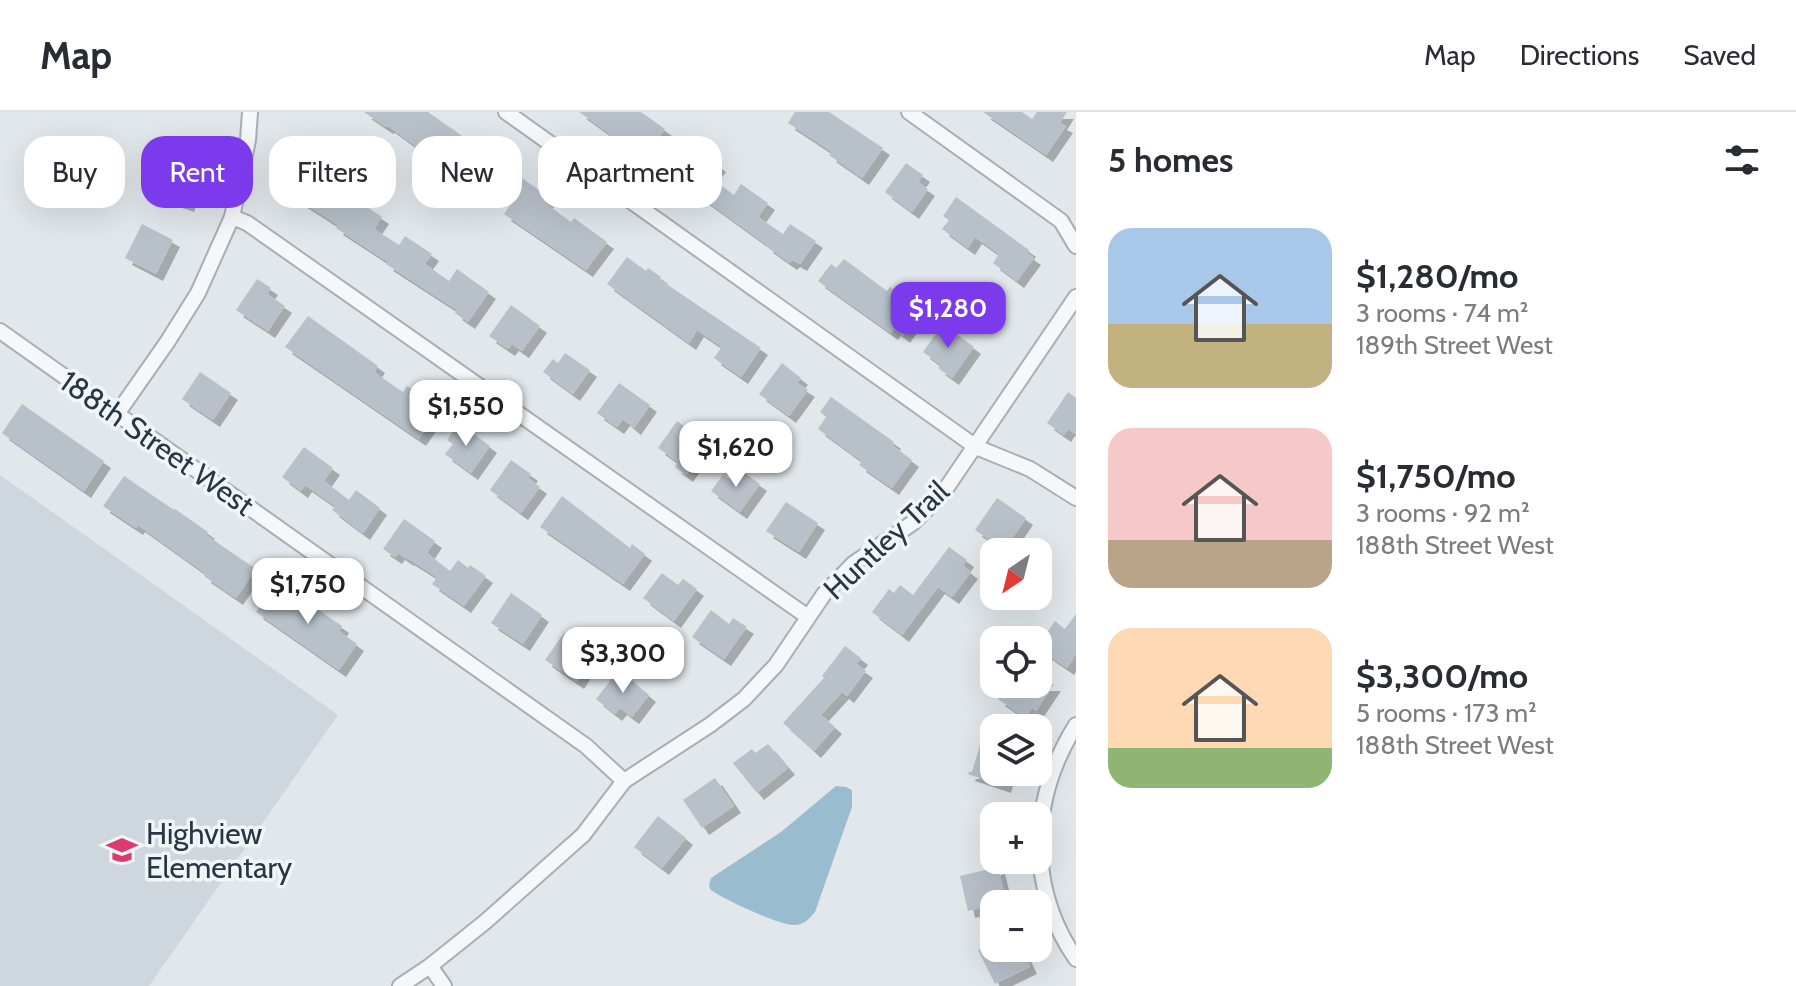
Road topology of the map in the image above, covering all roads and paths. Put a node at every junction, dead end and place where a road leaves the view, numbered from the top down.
1 (250, 112) edge
2 (506, 112) edge
3 (909, 112) edge
4 (232, 217) junction
5 (1076, 246) edge
6 (1076, 297) edge
7 (0, 331) edge
8 (117, 414) junction
9 (976, 447) junction
10 (1076, 498) edge
11 (808, 617) junction
12 (1076, 725) edge
13 (624, 781) junction
14 (1076, 959) edge
15 (430, 966) junction
16 (400, 986) edge
17 (444, 986) edge

1 - 4 street
2 - 9 street
3 - 5 street
4 - 8 street
4 - 11 street
6 - 9 street, Huntley Trail
7 - 8 street, 188th Street West
8 - 13 street, 188th Street West
9 - 10 street
9 - 11 street, Huntley Trail
11 - 13 street, Huntley Trail
12 - 14 street
13 - 15 street, Huntley Trail
15 - 16 street, Huntley Trail
15 - 17 street

